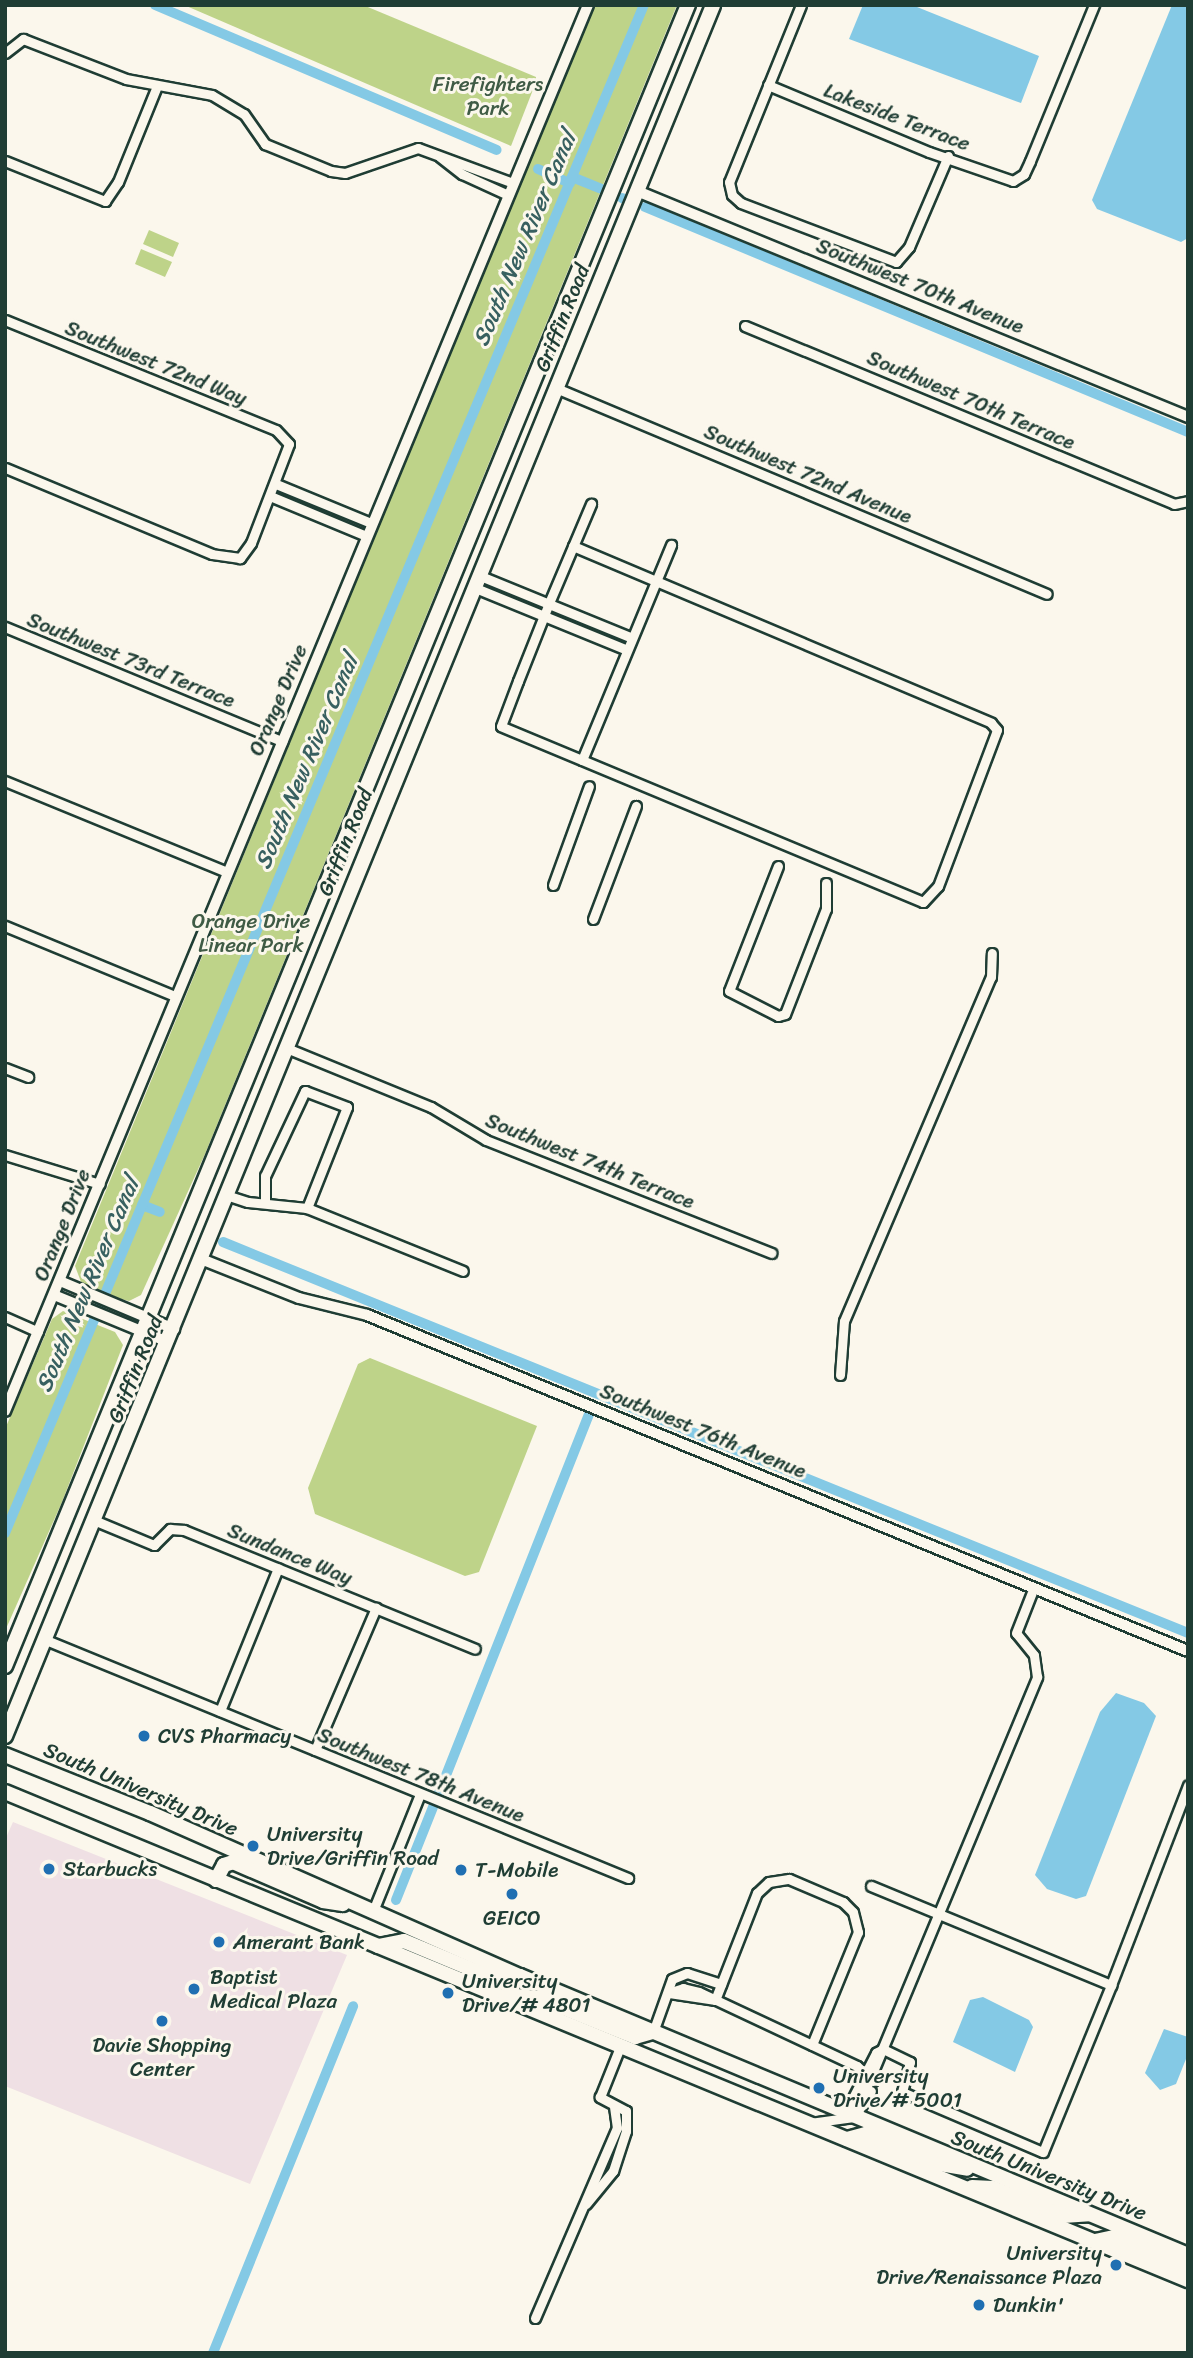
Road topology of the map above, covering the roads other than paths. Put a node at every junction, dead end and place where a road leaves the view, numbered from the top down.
1 (588, 5) edge
2 (688, 5) edge
3 (713, 5) edge
4 (788, 5) edge
5 (1094, 5) edge
6 (800, 7) edge
7 (5, 53) edge
8 (768, 85) junction
9 (157, 86) junction
10 (631, 145) junction
11 (434, 151) junction
12 (948, 156) junction
13 (5, 161) edge
14 (513, 183) junction
15 (637, 191) junction
16 (508, 195) junction
17 (610, 195) junction
18 (623, 224) junction
19 (5, 320) edge
20 (745, 326) dead end
21 (556, 388) junction
22 (1188, 416) edge
23 (5, 468) edge
24 (276, 484) junction
25 (271, 496) junction
26 (591, 503) dead end
27 (1186, 503) edge
28 (372, 523) junction
29 (366, 536) junction
30 (671, 544) dead end
31 (573, 546) junction
32 (476, 581) junction
33 (656, 581) junction
34 (1047, 594) dead end
35 (550, 603) junction
36 (545, 616) junction
37 (5, 628) edge
38 (632, 638) junction
39 (627, 650) junction
40 (282, 741) junction
41 (582, 760) junction
42 (5, 781) edge
43 (589, 786) dead end
44 (636, 806) dead end
45 (778, 866) dead end
46 (228, 872) junction
47 (826, 883) dead end
48 (553, 886) dead end
49 (593, 919) dead end
50 (5, 926) edge
51 (992, 953) dead end
52 (176, 996) junction
53 (272, 1012) junction
54 (284, 1047) junction
55 (257, 1050) junction
56 (5, 1068) edge
57 (27, 1077) dead end
58 (272, 1077) junction
59 (5, 1155) edge
60 (100, 1184) junction
61 (226, 1195) junction
62 (265, 1203) junction
63 (307, 1208) junction
64 (771, 1253) dead end
65 (201, 1259) junction
66 (463, 1270) dead end
67 (60, 1281) junction
68 (54, 1295) junction
69 (5, 1317) edge
70 (145, 1325) junction
71 (38, 1332) junction
72 (171, 1336) junction
73 (840, 1375) dead end
74 (5, 1410) edge
75 (96, 1521) junction
76 (278, 1568) junction
77 (1034, 1587) junction
78 (376, 1608) junction
79 (46, 1640) junction
80 (475, 1649) dead end
81 (1188, 1651) edge
82 (5, 1666) edge
83 (220, 1711) junction
84 (5, 1736) edge
85 (315, 1750) junction
86 (5, 1755) edge
87 (1188, 1785) edge
88 (5, 1792) edge
89 (420, 1794) junction
90 (628, 1878) dead end
91 (216, 1880) junction
92 (871, 1886) dead end
93 (367, 1909) junction
94 (940, 1913) junction
95 (376, 1946) junction
96 (520, 1976) junction
97 (705, 1978) junction
98 (721, 1984) junction
99 (1111, 1985) junction
100 (476, 1988) junction
101 (699, 1992) junction
102 (668, 1993) junction
103 (715, 2000) junction
104 (653, 2032) junction
105 (813, 2045) junction
106 (620, 2047) junction
107 (883, 2049) junction
108 (869, 2078) junction
109 (614, 2107) junction
110 (849, 2115) junction
111 (808, 2123) junction
112 (847, 2139) junction
113 (603, 2159) junction
114 (616, 2164) junction
115 (975, 2167) junction
116 (964, 2187) junction
117 (582, 2207) junction
118 (1089, 2214) junction
119 (1095, 2241) junction
120 (1188, 2255) edge
121 (1188, 2266) edge
122 (1188, 2280) edge
123 (536, 2318) dead end

1 - 14 street, Orange Drive
2 - 10 main road, Griffin Road
3 - 15 main road, Griffin Road
4 - 6 street
5 - 12 street, Lakeside Terrace
6 - 8 street
7 - 9 street
8 - 12 street, Lakeside Terrace
8 - 12 street
9 - 11 street
9 - 13 street
10 - 15 main road
10 - 17 main road, Griffin Road
11 - 14 street
11 - 16 street
14 - 16 street, Orange Drive
15 - 18 main road, Griffin Road
15 - 22 street, Southwest 70th Avenue
16 - 28 street, Orange Drive
17 - 18 main road
17 - 53 main road, Griffin Road
18 - 21 main road, Griffin Road
19 - 24 street, Southwest 72nd Way
20 - 27 street, Southwest 70th Terrace
21 - 32 main road, Griffin Road
21 - 34 street, Southwest 72nd Avenue
23 - 25 street
24 - 25 street
24 - 28 street
25 - 29 street
26 - 31 street
28 - 29 street, Orange Drive
29 - 40 street, Orange Drive
30 - 33 street
31 - 33 street
31 - 35 street
32 - 35 street
32 - 36 street
32 - 54 main road, Griffin Road
33 - 38 street
33 - 41 street
35 - 36 street
35 - 38 street
36 - 39 street
36 - 41 street
37 - 40 street, Southwest 73rd Terrace
38 - 39 street
39 - 41 street
40 - 46 street, Orange Drive
42 - 46 street
43 - 48 street
44 - 49 street
45 - 47 street
46 - 52 street, Orange Drive
50 - 52 street
51 - 73 street
52 - 60 street, Orange Drive
53 - 54 main road
53 - 55 main road, Griffin Road
54 - 58 main road, Griffin Road
54 - 64 street, Southwest 74th Terrace
55 - 58 main road
55 - 70 main road, Griffin Road
56 - 57 street
58 - 61 main road, Griffin Road
59 - 60 street
60 - 67 street, Orange Drive
61 - 62 street
61 - 65 main road, Griffin Road
62 - 63 street
62 - 63 street
63 - 66 street
65 - 72 main road, Griffin Road
65 - 77 street, Southwest 76th Avenue
67 - 68 street, Orange Drive
67 - 70 street
68 - 70 street
68 - 71 street, Orange Drive
69 - 71 street
70 - 72 street
70 - 82 main road, Griffin Road
71 - 74 street, Orange Drive
72 - 75 main road, Griffin Road
75 - 76 street, Sundance Way
75 - 79 main road, Griffin Road
76 - 78 street, Sundance Way
76 - 83 street
77 - 81 street, Southwest 76th Avenue
77 - 94 street
78 - 80 street, Sundance Way
78 - 85 street
79 - 83 street, Southwest 78th Avenue
79 - 84 main road, Griffin Road
83 - 85 street, Southwest 78th Avenue
85 - 89 street, Southwest 78th Avenue
86 - 93 main road, South University Drive
87 - 99 street, South University Drive
88 - 91 main road, South University Drive
89 - 90 street, Southwest 78th Avenue
89 - 93 street
91 - 93 main road
91 - 95 main road, South University Drive
92 - 94 street
93 - 96 main road, South University Drive
94 - 99 street
94 - 107 street
95 - 96 main road
95 - 100 main road, South University Drive
96 - 104 main road, South University Drive
97 - 98 street
97 - 101 street
97 - 102 street
98 - 103 street
98 - 105 street
99 - 107 street, South University Drive
100 - 104 main road
100 - 106 main road, South University Drive
101 - 102 street
101 - 103 street
102 - 103 street
102 - 104 street
103 - 105 street
104 - 110 main road, South University Drive
105 - 108 street
106 - 109 street
106 - 111 main road, South University Drive
107 - 108 street
107 - 108 street
108 - 110 street
109 - 113 street
109 - 114 street
110 - 111 street
110 - 115 main road, South University Drive
111 - 112 main road, South University Drive
112 - 115 main road
112 - 116 main road, South University Drive
113 - 114 street
113 - 117 street
114 - 117 street
115 - 118 main road, South University Drive
116 - 118 main road
116 - 119 main road, South University Drive
117 - 123 street
118 - 120 main road, South University Drive
119 - 121 main road
119 - 122 main road, South University Drive

